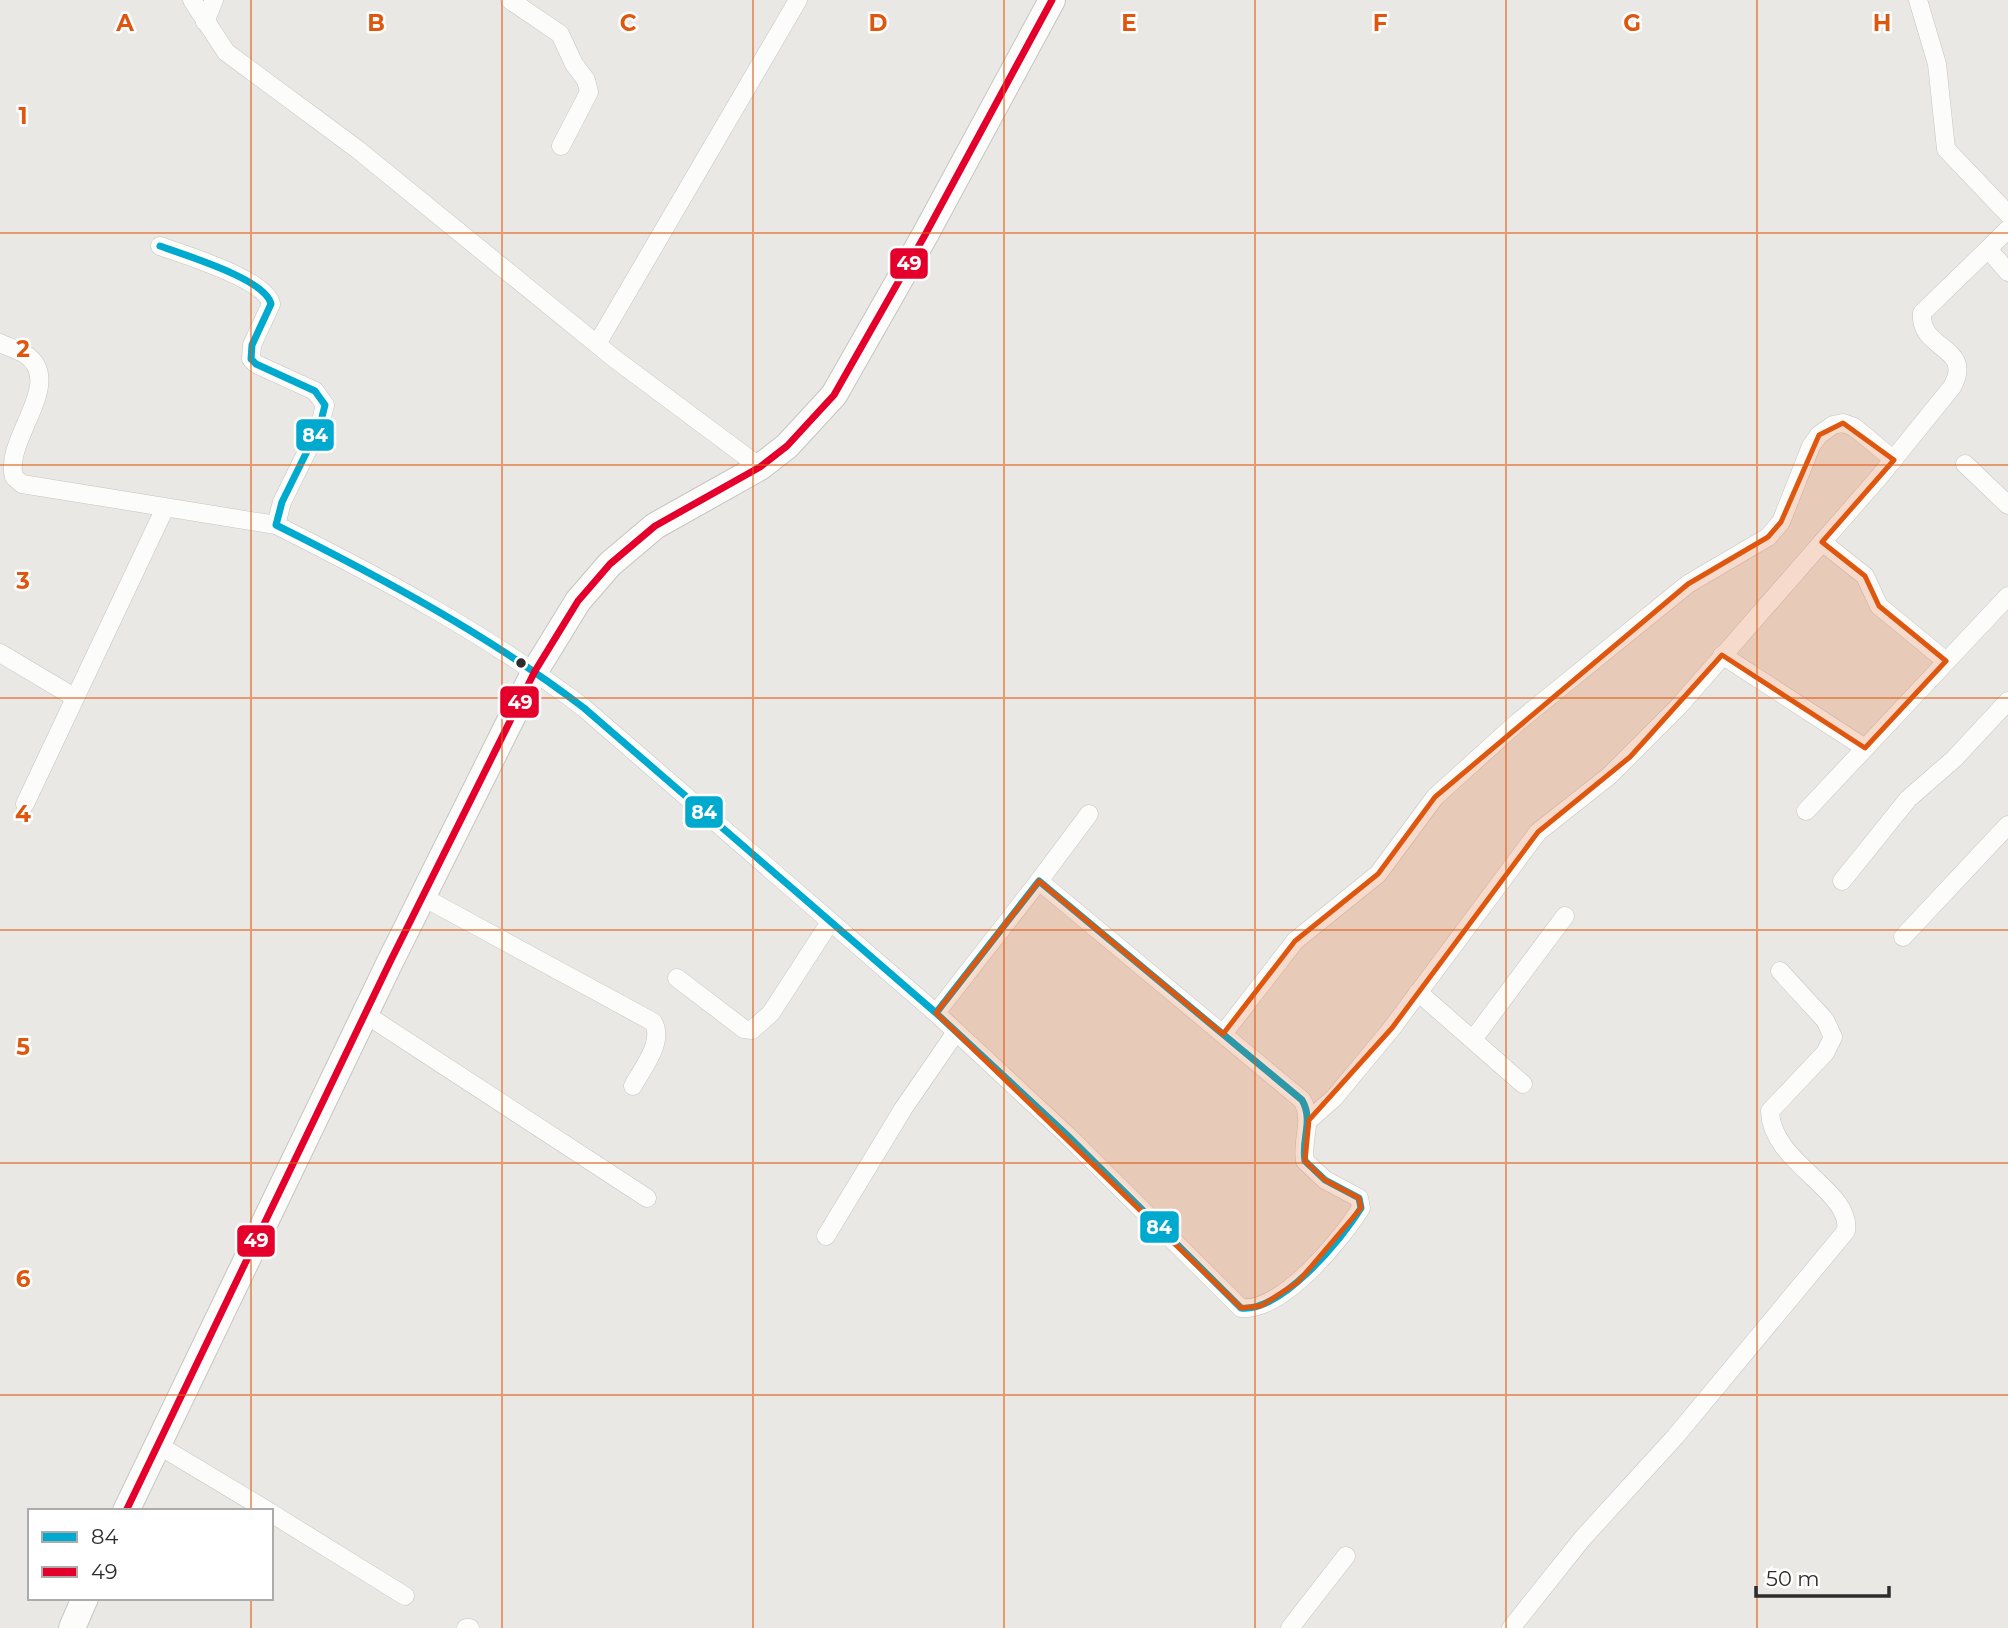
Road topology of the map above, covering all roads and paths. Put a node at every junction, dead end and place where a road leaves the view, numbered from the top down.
1 (192, 0) edge
2 (214, 0) edge
3 (510, 0) edge
4 (798, 0) edge
5 (1052, 0) edge
6 (1918, 0) edge
7 (205, 22) junction
8 (561, 146) dead end
9 (2008, 214) edge
10 (2008, 229) edge
11 (160, 246) dead end
12 (1988, 250) junction
13 (2008, 272) edge
14 (0, 343) edge
15 (597, 344) junction
16 (1894, 460) junction
17 (1965, 464) dead end
18 (760, 467) junction
19 (2008, 505) edge
20 (165, 508) junction
21 (275, 526) junction
22 (1822, 541) junction
23 (2008, 596) edge
24 (0, 653) edge
25 (1722, 655) junction
26 (1946, 660) junction
27 (536, 671) junction
28 (74, 697) junction
29 (2008, 701) edge
30 (1865, 748) junction
31 (25, 804) dead end
32 (1806, 811) dead end
33 (1089, 814) dead end
34 (2008, 825) edge
35 (1039, 881) junction
36 (1842, 881) dead end
37 (423, 897) junction
38 (1565, 916) dead end
39 (830, 922) junction
40 (1903, 937) dead end
41 (1780, 971) dead end
42 (677, 978) dead end
43 (1418, 992) junction
44 (936, 1013) junction
45 (365, 1014) junction
46 (956, 1032) junction
47 (1223, 1034) junction
48 (1474, 1038) junction
49 (1523, 1084) dead end
50 (634, 1086) dead end
51 (1309, 1120) junction
52 (647, 1198) dead end
53 (826, 1236) dead end
54 (158, 1444) junction
55 (127, 1509) edge
56 (265, 1509) edge
57 (273, 1514) edge
58 (1346, 1556) dead end
59 (405, 1595) dead end
60 (84, 1600) edge
61 (72, 1628) edge
62 (1290, 1628) edge
63 (1511, 1628) edge

1 - 7 street
2 - 7 street
3 - 8 street
4 - 15 street
5 - 18 main road
6 - 9 street
7 - 15 street
10 - 12 street
11 - 21 street
12 - 13 street
12 - 16 street
14 - 20 street
15 - 18 street
16 - 22 street
16 - 47 street
17 - 19 street
18 - 27 main road
20 - 21 street
20 - 28 street
21 - 27 street
22 - 25 street
22 - 26 street
23 - 26 street
24 - 28 street
25 - 30 street
25 - 43 street
26 - 30 street
27 - 37 main road
27 - 39 street
28 - 31 street
29 - 36 street
30 - 32 street
33 - 35 street
34 - 40 street
35 - 44 street
35 - 47 street
37 - 45 main road
37 - 50 street
38 - 48 street
39 - 42 street
39 - 44 street
41 - 63 street
43 - 48 street
43 - 51 street
44 - 46 street
45 - 52 street
45 - 54 main road
46 - 51 street
46 - 53 street
47 - 51 street
48 - 49 street
54 - 55 main road
54 - 56 street
57 - 59 street
58 - 62 street
60 - 61 main road

